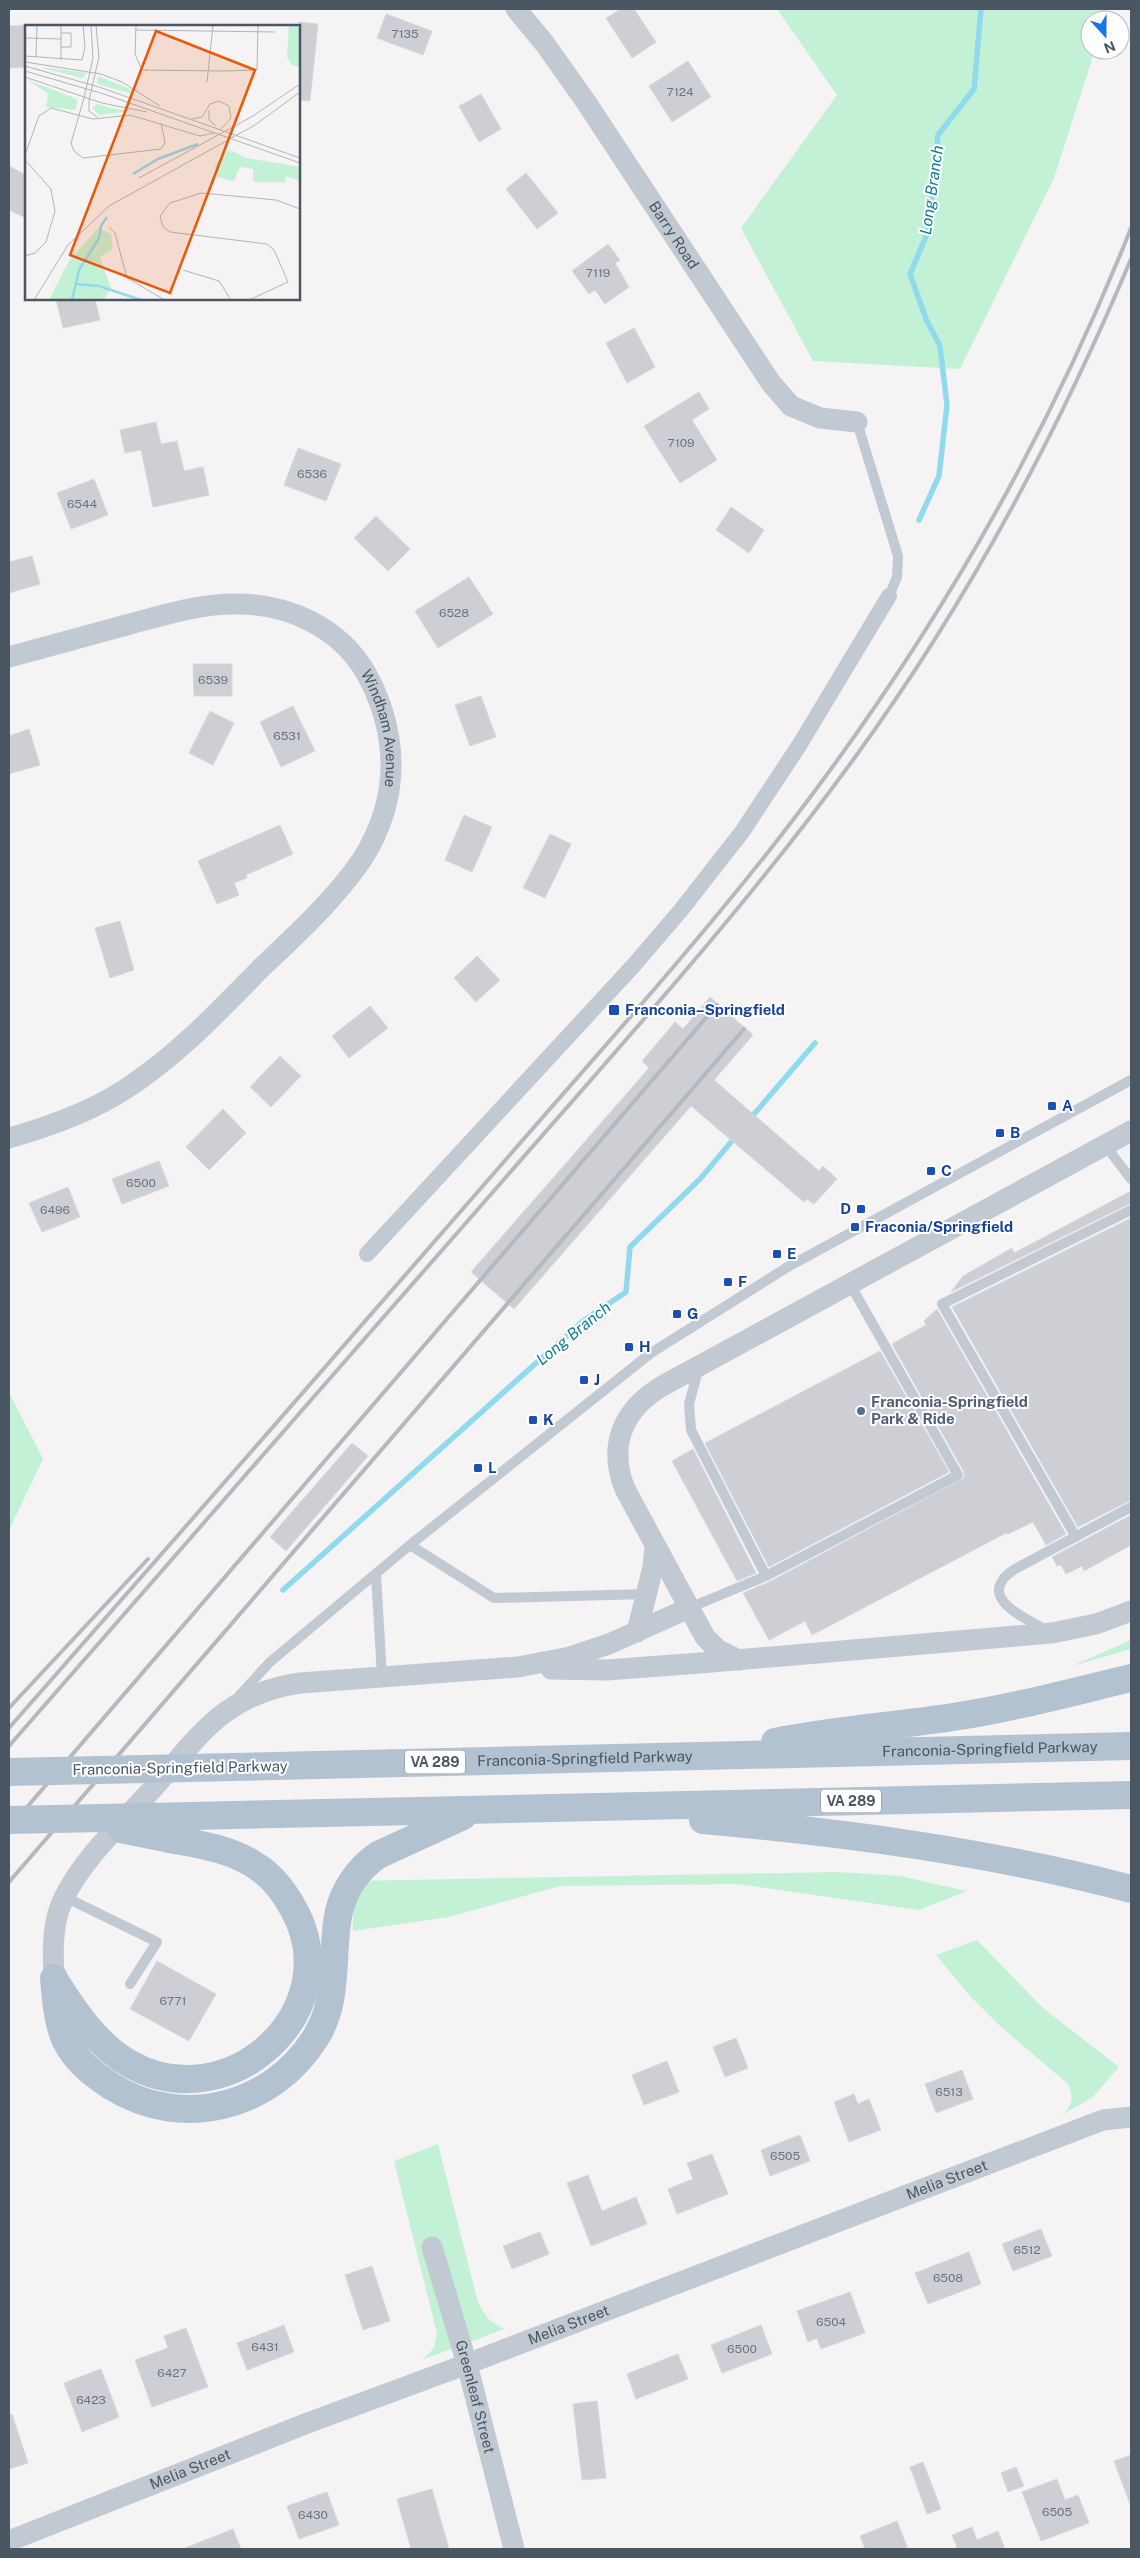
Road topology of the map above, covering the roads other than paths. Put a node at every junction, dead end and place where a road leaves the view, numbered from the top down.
1 (516, 9) edge
2 (857, 422) joint
3 (889, 596) joint
4 (9, 658) edge
5 (1131, 1080) edge
6 (1131, 1131) edge
7 (9, 1138) edge
8 (1105, 1145) junction
9 (1131, 1179) edge
10 (1131, 1210) edge
11 (367, 1254) dead end
12 (850, 1284) junction
13 (699, 1366) junction
14 (1131, 1507) edge
15 (1076, 1537) junction
16 (410, 1545) junction
17 (656, 1546) junction
18 (376, 1575) junction
19 (766, 1576) junction
20 (647, 1594) junction
21 (689, 1608) junction
22 (1131, 1611) edge
23 (637, 1632) junction
24 (1052, 1633) junction
25 (739, 1660) junction
26 (518, 1667) junction
27 (382, 1676) junction
28 (1131, 1678) edge
29 (223, 1714) junction
30 (1131, 1746) edge
31 (708, 1756) junction
32 (9, 1772) edge
33 (1131, 1795) edge
34 (570, 1808) junction
35 (476, 1810) junction
36 (70, 1819) junction
37 (9, 1820) edge
38 (1131, 1889) edge
39 (65, 1897) junction
40 (54, 1978) junction
41 (130, 1984) dead end
42 (1131, 2117) edge
43 (432, 2246) dead end
44 (467, 2364) junction
45 (9, 2540) edge
46 (514, 2549) edge

1 - 2 street, Barry Road
2 - 3 lane
3 - 11 street
4 - 7 street, Windham Avenue
5 - 16 lane
6 - 8 street
8 - 9 lane
8 - 12 street
10 - 15 lane
12 - 13 street
12 - 19 lane
13 - 17 street
13 - 19 lane
14 - 15 lane
15 - 24 lane
16 - 18 lane
16 - 20 lane
17 - 20 street
17 - 21 street
18 - 27 lane
18 - 29 lane
19 - 21 lane
20 - 23 street
21 - 23 street
21 - 25 street
22 - 24 street
23 - 26 street
24 - 25 street
25 - 26 street
26 - 27 street
27 - 29 street
28 - 31 main road
29 - 39 street
30 - 31 main road, Franconia-Springfield Parkway / VA 289
31 - 32 main road, Franconia-Springfield Parkway / VA 289, bridge
33 - 34 main road, VA 289
34 - 35 main road, VA 289
34 - 38 main road
35 - 36 main road, VA 289, bridge
35 - 40 main road
36 - 37 main road, VA 289, bridge
36 - 40 main road, bridge
39 - 40 street
39 - 41 lane
42 - 44 street, Melia Street
43 - 44 street, Greenleaf Street
44 - 45 street, Melia Street
44 - 46 street, Greenleaf Street

